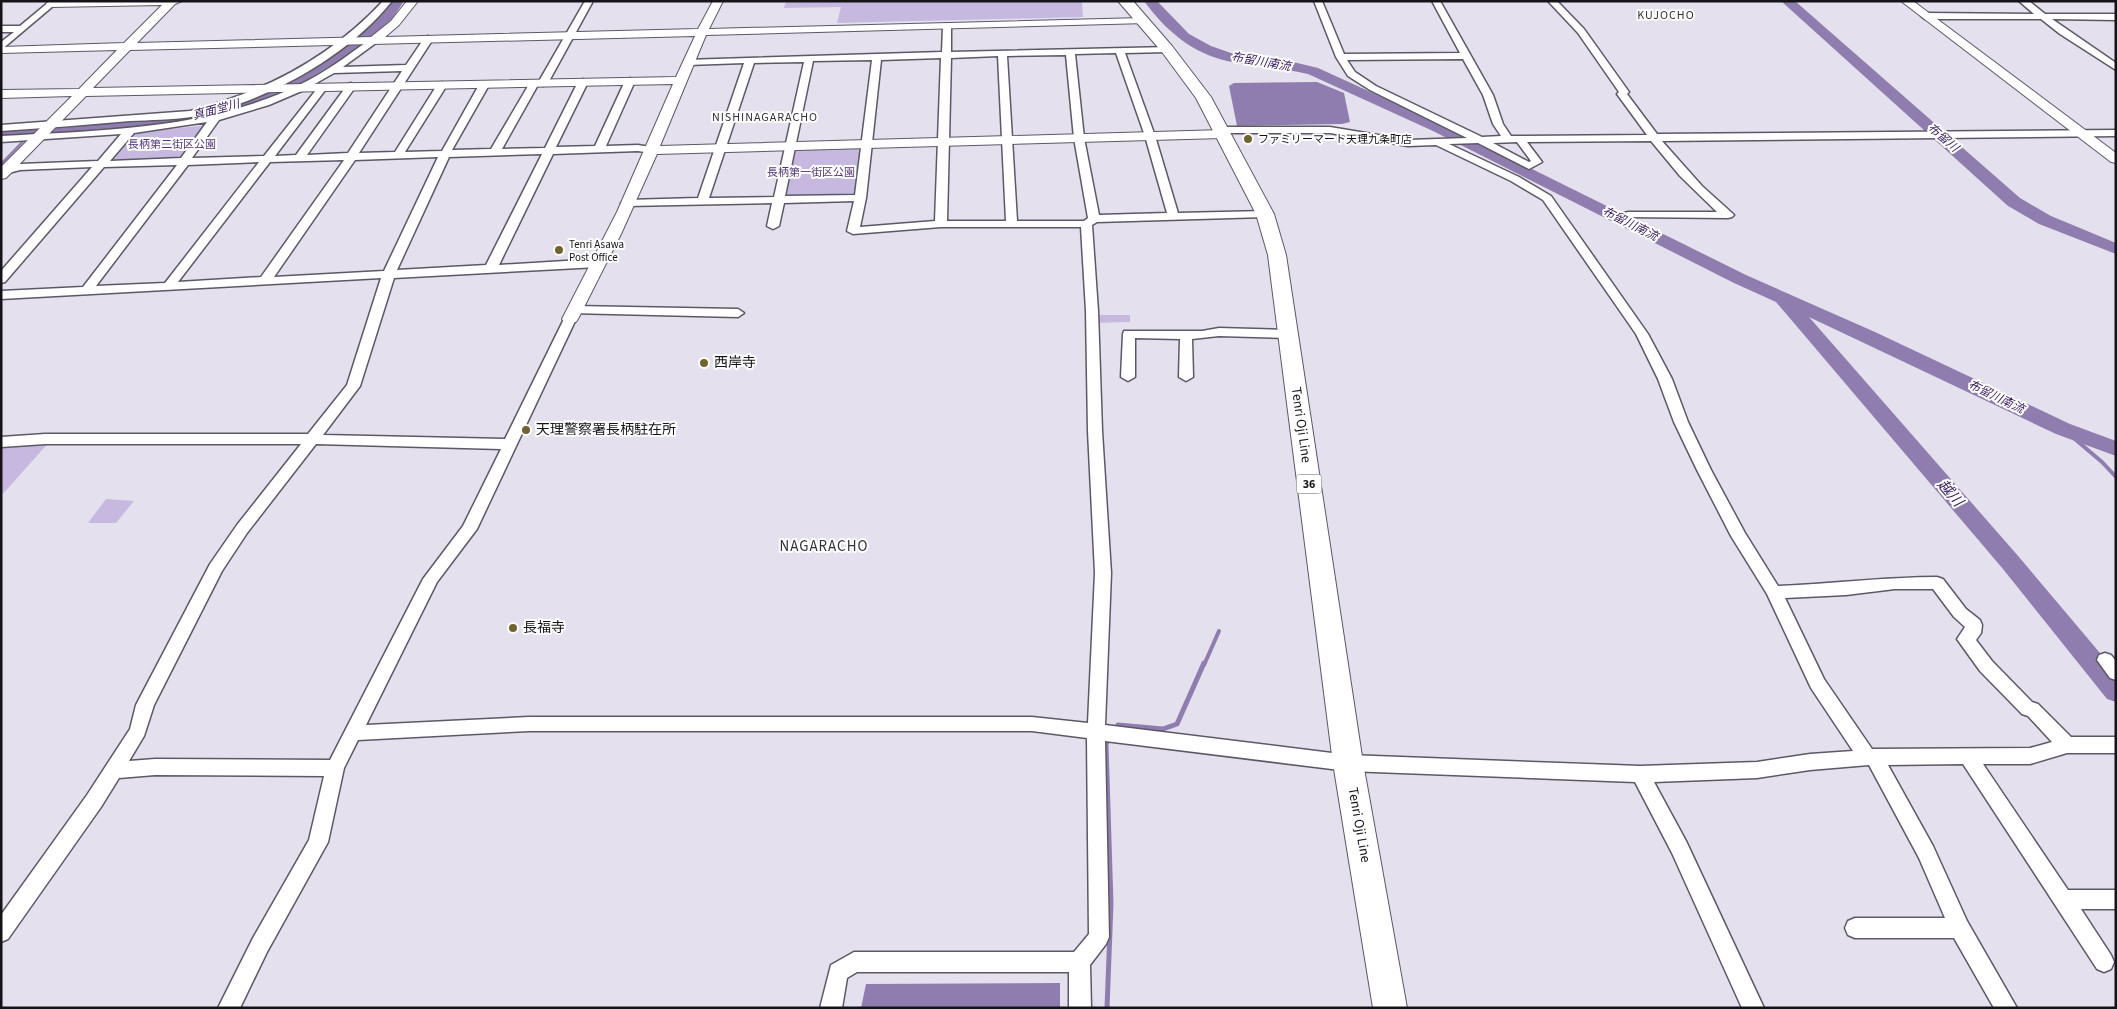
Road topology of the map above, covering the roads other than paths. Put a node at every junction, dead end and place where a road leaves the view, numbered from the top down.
1 (172, 1) edge
2 (178, 1) edge
3 (388, 1) edge
4 (413, 1) edge
5 (589, 1) edge
6 (718, 1) edge
7 (1125, 1) edge
8 (1318, 1) edge
9 (1436, 1) edge
10 (1552, 1) edge
11 (1906, 1) edge
12 (2023, 1) edge
13 (53, 3) edge
14 (1925, 16) junction
15 (2043, 16) junction
16 (2116, 17) edge
17 (1143, 21) junction
18 (947, 27) junction
19 (1, 29) edge
20 (22, 29) junction
21 (700, 33) junction
22 (571, 36) junction
23 (428, 39) junction
24 (371, 40) junction
25 (347, 41) junction
26 (128, 47) junction
27 (1, 48) edge
28 (1167, 50) junction
29 (1120, 51) junction
30 (1070, 52) junction
31 (1002, 54) junction
32 (946, 55) junction
33 (1466, 56) junction
34 (876, 57) junction
35 (1341, 57) junction
36 (809, 59) junction
37 (750, 60) junction
38 (688, 62) junction
39 (2116, 67) edge
40 (410, 68) junction
41 (330, 70) junction
42 (680, 80) junction
43 (630, 81) junction
44 (583, 82) junction
45 (538, 83) junction
46 (442, 85) junction
47 (484, 85) junction
48 (351, 86) junction
49 (398, 86) junction
50 (323, 87) junction
51 (273, 88) junction
52 (299, 88) junction
53 (83, 92) junction
54 (1, 94) edge
55 (214, 120) junction
56 (1, 128) edge
57 (45, 130) junction
58 (130, 131) junction
59 (1222, 132) junction
60 (2082, 133) junction
61 (2116, 133) edge
62 (1150, 136) junction
63 (1080, 138) junction
64 (1653, 138) junction
65 (1, 139) edge
66 (1508, 139) junction
67 (1520, 139) junction
68 (1007, 140) junction
69 (1477, 140) junction
70 (944, 142) junction
71 (1440, 142) junction
72 (867, 145) junction
73 (789, 147) junction
74 (721, 148) junction
75 (599, 149) junction
76 (652, 150) junction
77 (495, 152) junction
78 (547, 153) junction
79 (398, 155) junction
80 (444, 157) junction
81 (299, 158) junction
82 (2116, 159) edge
83 (349, 160) junction
84 (265, 163) junction
85 (182, 165) junction
86 (97, 168) junction
87 (2, 173) edge
88 (860, 198) junction
89 (778, 199) junction
90 (703, 200) junction
91 (627, 202) junction
92 (1265, 214) junction
93 (1628, 215) dead end
94 (1174, 217) junction
95 (1090, 222) junction
96 (941, 224) junction
97 (1012, 224) junction
98 (773, 226) dead end
99 (598, 263) junction
100 (490, 270) junction
101 (388, 276) junction
102 (1, 279) edge
103 (266, 281) junction
104 (169, 285) junction
105 (87, 290) junction
106 (1, 295) edge
107 (738, 313) dead end
108 (572, 315) junction
109 (1288, 334) junction
110 (1186, 335) junction
111 (1128, 377) dead end
112 (1186, 377) dead end
113 (310, 440) junction
114 (1, 442) edge
115 (509, 444) junction
116 (1774, 592) junction
117 (354, 733) junction
118 (1096, 733) junction
119 (2067, 745) junction
120 (2116, 745) edge
121 (1871, 758) junction
122 (1969, 758) junction
123 (1348, 763) junction
124 (335, 768) junction
125 (114, 770) junction
126 (1640, 774) junction
127 (2062, 900) junction
128 (2116, 900) edge
129 (1855, 928) dead end
130 (1960, 928) junction
131 (1, 932) edge
132 (1079, 962) junction
133 (2104, 962) dead end
134 (229, 1008) edge
135 (831, 1008) edge
136 (1080, 1008) edge
137 (1390, 1008) edge
138 (1753, 1008) edge
139 (2006, 1008) edge

1 - 2 street
1 - 13 street
1 - 26 street
3 - 25 street
4 - 24 street
5 - 22 street
6 - 21 street
7 - 17 main road, Tenri Oji Line / 36
8 - 35 street
9 - 33 street
10 - 64 street
11 - 14 street
12 - 15 street
13 - 20 street
14 - 15 street
14 - 60 street
15 - 16 street
15 - 39 street
17 - 18 street
17 - 28 main road, Tenri Oji Line / 36
18 - 21 street
18 - 32 street
19 - 20 street
20 - 27 street
21 - 22 street
21 - 38 street
22 - 23 street
22 - 45 street
23 - 24 street
23 - 40 street
24 - 25 street
24 - 41 street
25 - 26 street
25 - 51 street
26 - 27 street
26 - 53 street
28 - 29 street
28 - 59 main road, Tenri Oji Line / 36
29 - 30 street
29 - 62 street
30 - 31 street
30 - 63 street
31 - 32 street
31 - 68 street
32 - 34 street
32 - 70 street
33 - 35 street
33 - 66 street
34 - 36 street
34 - 72 street
35 - 69 street
36 - 37 street
36 - 73 street
37 - 38 street
37 - 74 street
38 - 42 street
40 - 41 street
40 - 49 street
41 - 52 street
42 - 43 street
42 - 76 street
43 - 44 street
43 - 75 street
44 - 45 street
44 - 78 street
45 - 47 street
45 - 77 street
46 - 47 street
46 - 49 street
46 - 79 street
47 - 80 street
48 - 49 street
48 - 50 street
48 - 81 street
49 - 83 street
50 - 52 street
50 - 84 street
51 - 52 street
51 - 53 street
51 - 57 street
52 - 55 street
53 - 54 street
53 - 57 street
55 - 58 street
55 - 85 street
56 - 57 street
57 - 58 street
57 - 65 street
57 - 87 street
58 - 86 street
59 - 62 street
59 - 71 street
59 - 92 main road, Tenri Oji Line / 36
60 - 61 street
60 - 64 street
60 - 82 street
62 - 63 street
62 - 94 street
63 - 68 street
63 - 95 street
64 - 67 street
64 - 93 street
66 - 67 street
66 - 69 street
67 - 69 street
68 - 70 street
68 - 97 street
69 - 71 street
70 - 72 street
70 - 96 street
71 - 116 street
72 - 73 street
72 - 88 street
73 - 74 street
73 - 89 street
74 - 76 street
74 - 90 street
75 - 76 street
75 - 78 street
76 - 78 street
76 - 91 street
77 - 78 street
77 - 80 street
78 - 80 street
78 - 100 street
79 - 80 street
79 - 83 street
80 - 83 street
80 - 101 street
81 - 83 street
81 - 84 street
83 - 84 street
83 - 103 street
84 - 85 street
84 - 104 street
85 - 86 street
85 - 105 street
86 - 87 street
86 - 102 street
88 - 89 street
88 - 96 street
89 - 90 street
89 - 98 street
90 - 91 street
91 - 99 street
92 - 94 street
92 - 109 main road, Tenri Oji Line / 36
94 - 95 street
95 - 97 street
95 - 118 street
96 - 97 street
99 - 100 street
99 - 108 street
100 - 101 street
101 - 103 street
101 - 113 street
103 - 104 street
104 - 105 street
105 - 106 street
107 - 108 street
108 - 115 street
109 - 110 street
109 - 123 main road, Tenri Oji Line / 36
110 - 111 street
110 - 112 street
113 - 114 street
113 - 115 street
113 - 125 street
115 - 117 street
116 - 119 street
116 - 121 street
117 - 118 street
117 - 124 street
118 - 123 street
118 - 132 street
119 - 120 street
119 - 122 street
121 - 122 street
121 - 126 street
121 - 130 street
122 - 127 street
123 - 126 street
123 - 137 main road, Tenri Oji Line / 36
124 - 125 street
124 - 134 street
125 - 131 street
126 - 138 street
127 - 128 street
127 - 133 street
129 - 130 street
130 - 139 street
132 - 135 street
132 - 136 street

